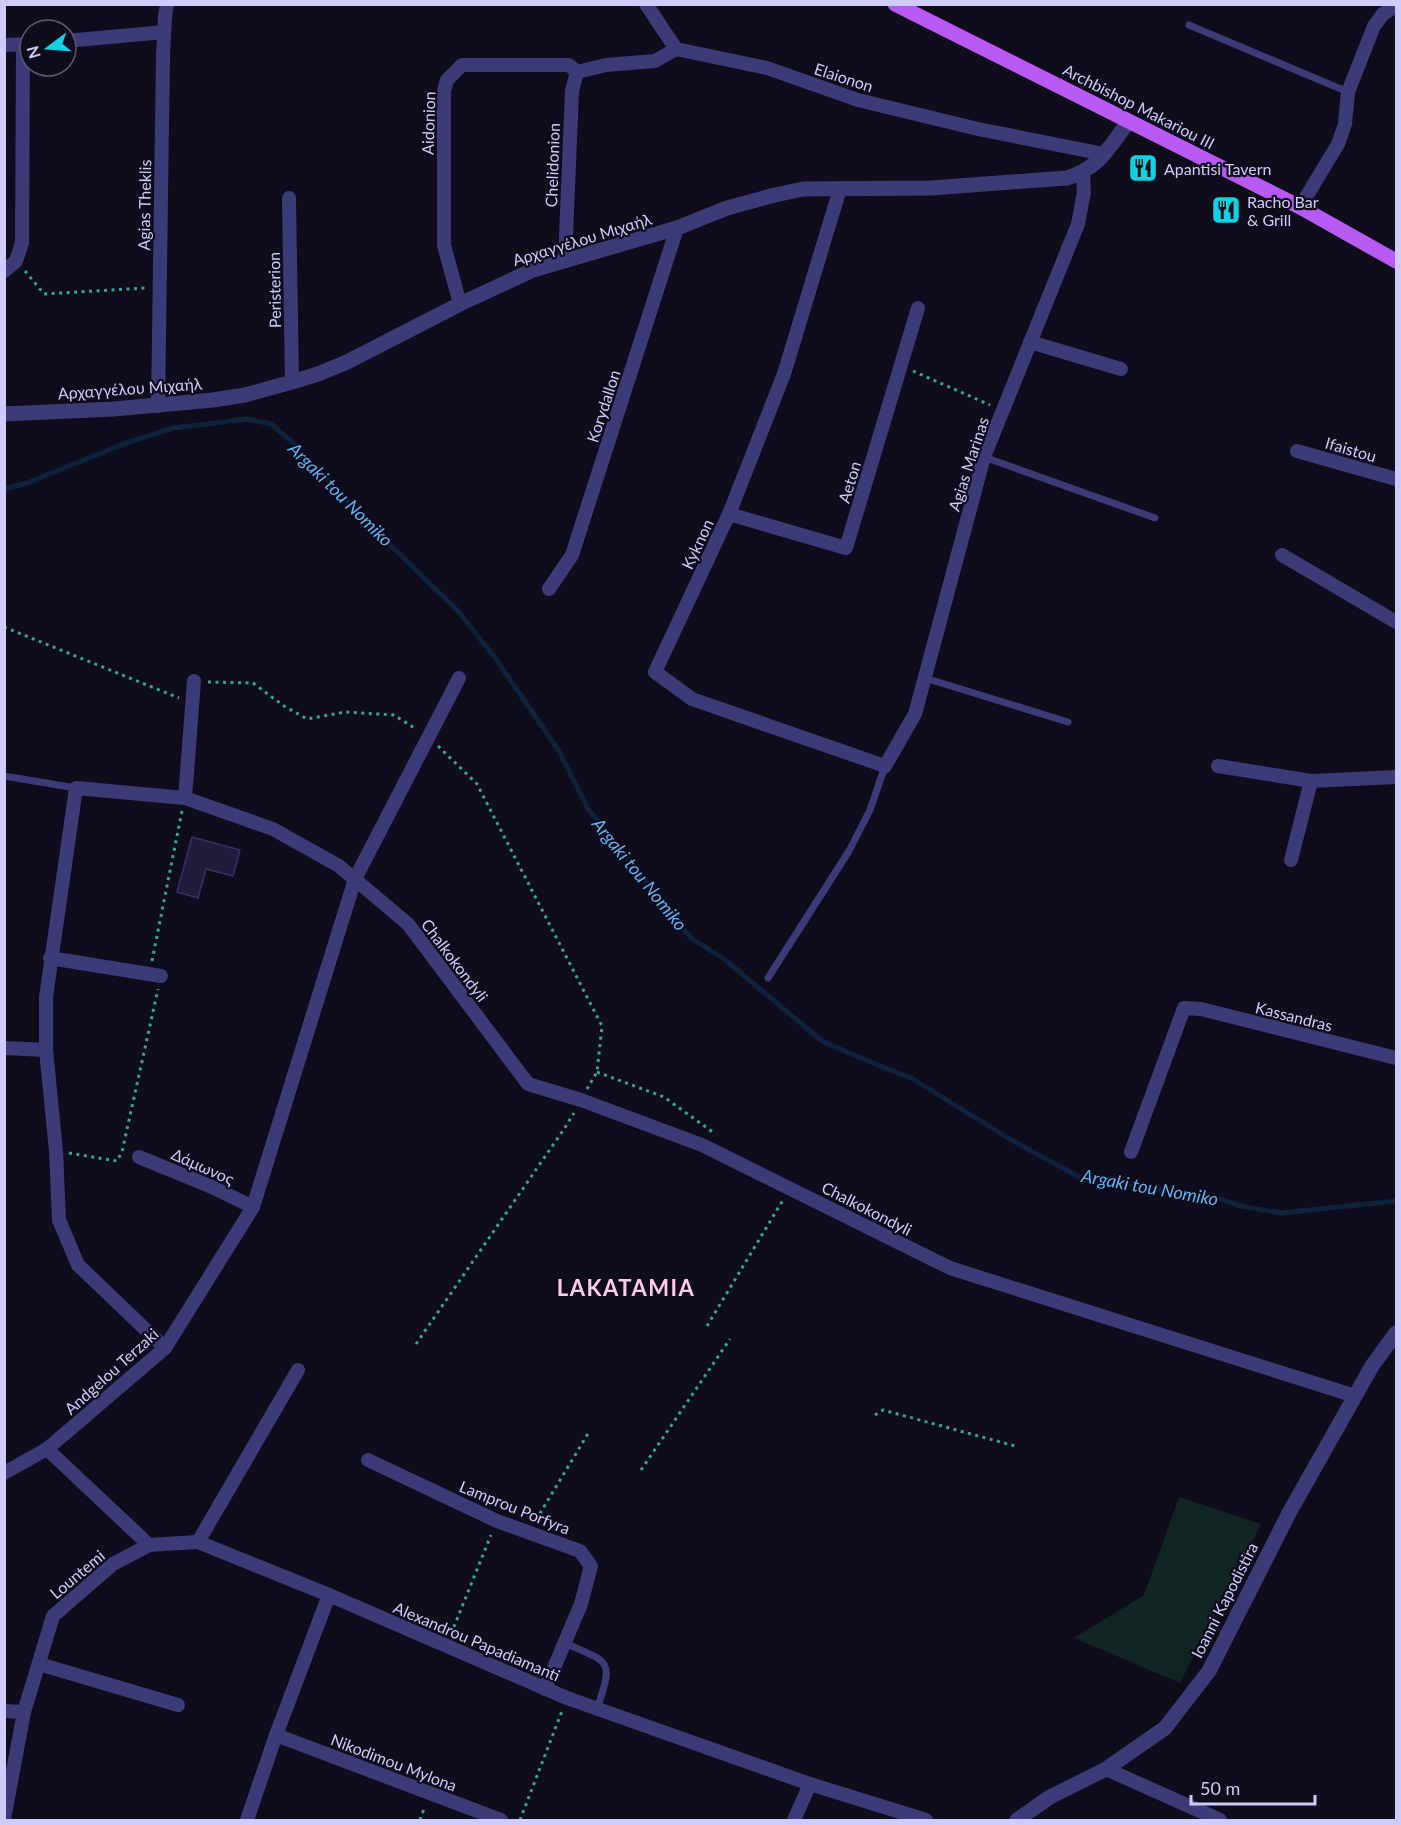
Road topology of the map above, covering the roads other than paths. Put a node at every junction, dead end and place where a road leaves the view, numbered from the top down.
1 (167, 4) edge
2 (646, 4) edge
3 (896, 5) edge
4 (1396, 6) edge
5 (1189, 24) dead end
6 (164, 32) junction
7 (78, 40) edge
8 (676, 49) junction
9 (577, 72) junction
10 (26, 78) edge
11 (1348, 92) junction
12 (1128, 121) junction
13 (1104, 154) junction
14 (1083, 173) junction
15 (840, 189) junction
16 (289, 198) dead end
17 (1300, 207) junction
18 (677, 228) junction
19 (566, 260) junction
20 (1396, 261) edge
21 (4, 271) edge
22 (460, 304) junction
23 (918, 308) dead end
24 (1030, 342) junction
25 (1121, 369) dead end
26 (292, 382) junction
27 (158, 406) junction
28 (4, 414) edge
29 (1297, 451) dead end
30 (984, 457) junction
31 (1396, 479) edge
32 (729, 514) junction
33 (1155, 518) dead end
34 (1282, 555) dead end
35 (549, 589) dead end
36 (1396, 622) edge
37 (459, 678) dead end
38 (925, 678) junction
39 (194, 681) road end
40 (1068, 722) dead end
41 (885, 766) junction
42 (1218, 766) dead end
43 (4, 776) edge
44 (1396, 777) edge
45 (1311, 781) junction
46 (76, 788) junction
47 (185, 798) junction
48 (1291, 860) dead end
49 (356, 879) junction
50 (50, 958) junction
51 (155, 976) road end
52 (768, 978) dead end
53 (4, 1048) edge
54 (46, 1050) junction
55 (1396, 1058) edge
56 (1131, 1152) dead end
57 (139, 1157) dead end
58 (253, 1208) junction
59 (1396, 1333) edge
60 (165, 1348) junction
61 (298, 1370) dead end
62 (1355, 1395) junction
63 (47, 1449) junction
64 (368, 1460) dead end
65 (4, 1473) edge
66 (198, 1542) junction
67 (149, 1545) junction
68 (329, 1595) junction
69 (564, 1643) junction
70 (39, 1664) junction
71 (545, 1689) junction
72 (178, 1706) dead end
73 (597, 1709) junction
74 (4, 1711) edge
75 (24, 1712) junction
76 (276, 1735) junction
77 (1106, 1769) junction
78 (810, 1784) junction
79 (4, 1819) edge
80 (247, 1821) edge
81 (501, 1821) edge
82 (794, 1821) edge
83 (926, 1821) edge
84 (1017, 1821) edge
85 (1221, 1821) edge

1 - 6 street, Agias Theklis
2 - 8 street
3 - 12 main road, Archbishop Makariou III
4 - 11 street
5 - 11 lane
6 - 7 street
6 - 27 street, Agias Theklis
8 - 9 street
8 - 13 street, Elaionon
9 - 19 street, Chelidonion
9 - 22 street, Aidonion
10 - 21 street
11 - 17 street
12 - 13 street
12 - 17 main road, Archbishop Makariou III
13 - 14 street
14 - 15 street, Αρχαγγέλου Μιχαήλ
14 - 24 street, Agias Marinas
15 - 18 street, Αρχαγγέλου Μιχαήλ
15 - 32 street, Kyknon
16 - 26 street, Peristerion
17 - 20 main road, Archbishop Makariou III
18 - 19 street, Αρχαγγέλου Μιχαήλ
18 - 35 street, Korydallon
19 - 22 street, Αρχαγγέλου Μιχαήλ
22 - 26 street, Αρχαγγέλου Μιχαήλ
23 - 32 street, Aeton
24 - 25 street
24 - 30 street, Agias Marinas
26 - 27 street, Αρχαγγέλου Μιχαήλ
27 - 28 street, Αρχαγγέλου Μιχαήλ
29 - 31 street, Ifaistou
30 - 33 lane
30 - 38 street, Agias Marinas
32 - 41 street, Kyknon
34 - 36 street
37 - 49 street, Andgelou Terzaki
38 - 40 lane
38 - 41 street, Agias Marinas
39 - 47 street
41 - 52 lane
42 - 45 street
43 - 46 lane
44 - 45 street
45 - 48 street
46 - 47 street, Chalkokondyli
46 - 50 street
47 - 49 street, Chalkokondyli
49 - 58 street, Andgelou Terzaki
49 - 62 street, Chalkokondyli
50 - 51 street
50 - 54 street
53 - 54 street
54 - 60 street
55 - 56 street, Kassandras
57 - 58 street, Δάμωνος
58 - 60 street, Andgelou Terzaki
59 - 62 street, Ioanni Kapodistira
60 - 63 street, Andgelou Terzaki
61 - 66 street
62 - 77 street, Ioanni Kapodistira
63 - 65 street, Andgelou Terzaki
63 - 67 street
64 - 69 street, Lamprou Porfyra
66 - 67 street, Alexandrou Papadiamanti
66 - 68 street, Alexandrou Papadiamanti
67 - 70 street, Lountemi
68 - 71 street, Alexandrou Papadiamanti
68 - 76 street
69 - 71 street, Lamprou Porfyra
69 - 73 lane
70 - 72 street
70 - 75 street, Lountemi
71 - 73 street, Alexandrou Papadiamanti
73 - 78 street, Alexandrou Papadiamanti
74 - 75 street
75 - 79 street, Lountemi
76 - 80 street
76 - 81 street, Nikodimou Mylona
77 - 84 street, Ioanni Kapodistira
77 - 85 street
78 - 82 street
78 - 83 street, Alexandrou Papadiamanti

